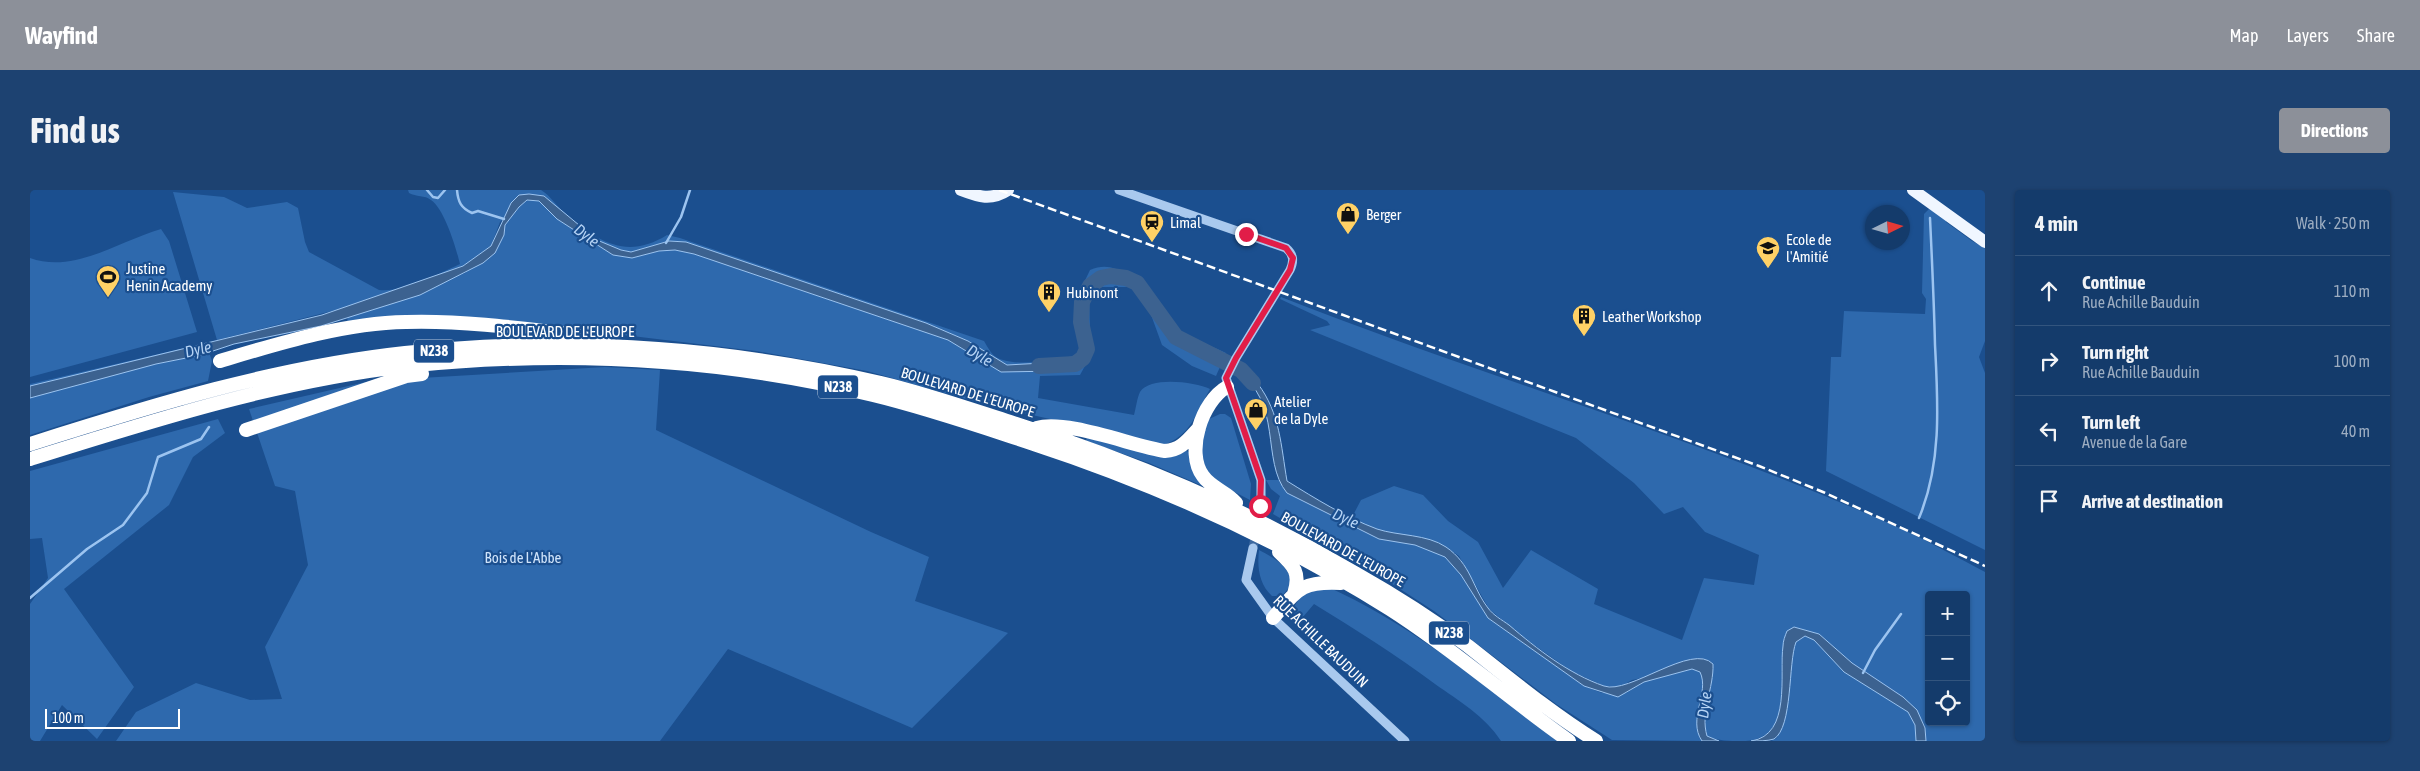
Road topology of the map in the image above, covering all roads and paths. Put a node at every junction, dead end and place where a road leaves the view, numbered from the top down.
1 (961, 190) edge
2 (1008, 190) edge
3 (1119, 190) edge
4 (1913, 190) edge
5 (1985, 242) edge
6 (620, 346) junction
7 (220, 361) dead end
8 (473, 361) junction
9 (253, 386) junction
10 (1227, 387) junction
11 (212, 397) junction
12 (1199, 428) junction
13 (246, 430) dead end
14 (1034, 430) junction
15 (30, 444) edge
16 (30, 459) edge
17 (1260, 506) tunnel mouth
18 (1245, 513) junction
19 (1270, 542) junction
20 (1252, 548) tunnel mouth
21 (1347, 583) junction
22 (1294, 594) junction
23 (1273, 618) junction
24 (1405, 741) edge
25 (1569, 741) edge
26 (1596, 741) edge

1 - 2 main road
3 - 10 street
4 - 5 main road
6 - 7 highway
6 - 9 highway, BOULEVARD DE L'EUROPE / N238
6 - 14 highway, BOULEVARD DE L'EUROPE / N238
8 - 9 highway, BOULEVARD DE L'EUROPE / N238
8 - 13 highway
8 - 19 highway, BOULEVARD DE L'EUROPE / N238
9 - 11 highway, N238
10 - 12 highway
10 - 17 street
11 - 15 highway, N238
11 - 16 highway, N238
12 - 14 highway
12 - 18 highway
14 - 18 highway, BOULEVARD DE L'EUROPE / N238
18 - 26 highway, BOULEVARD DE L'EUROPE / N238
19 - 21 highway, BOULEVARD DE L'EUROPE / N238
19 - 22 highway
20 - 23 street, RUE ACHILLE BAUDUIN
21 - 22 highway
21 - 25 highway, BOULEVARD DE L'EUROPE / N238
22 - 23 highway
23 - 24 street, RUE ACHILLE BAUDUIN

